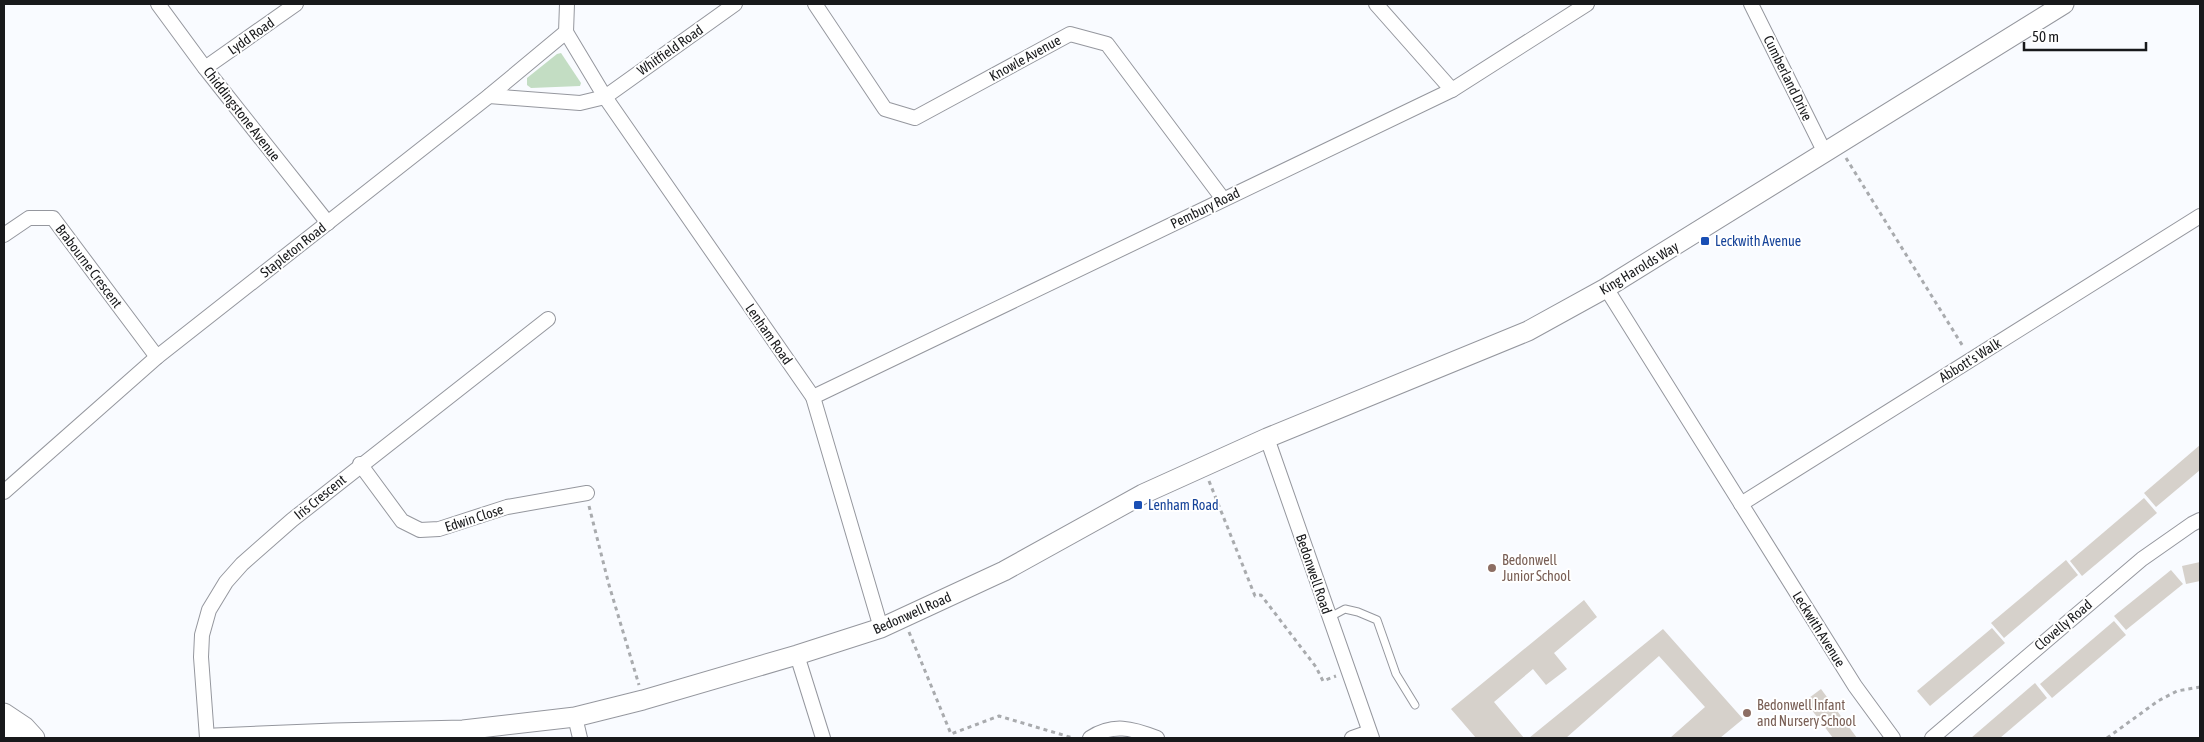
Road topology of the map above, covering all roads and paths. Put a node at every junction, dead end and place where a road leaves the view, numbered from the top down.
1 (158, 4) edge
2 (296, 4) edge
3 (567, 4) edge
4 (735, 4) edge
5 (815, 4) edge
6 (1376, 4) edge
7 (1587, 4) edge
8 (1751, 4) edge
9 (2064, 4) edge
10 (566, 32) junction
11 (205, 68) junction
12 (1452, 90) junction
13 (489, 96) junction
14 (604, 97) junction
15 (1831, 149) junction
16 (1223, 199) junction
17 (2200, 216) edge
18 (328, 223) junction
19 (4, 235) edge
20 (1606, 288) junction
21 (548, 319) dead end
22 (157, 357) junction
23 (1971, 360) junction
24 (813, 397) junction
25 (1266, 438) junction
26 (360, 464) junction
27 (1203, 466) junction
28 (4, 492) edge
29 (586, 493) joint
30 (1741, 504) junction
31 (2200, 520) edge
32 (1329, 618) junction
33 (904, 619) junction
34 (881, 628) junction
35 (797, 655) junction
36 (1348, 671) junction
37 (2200, 687) edge
38 (643, 700) junction
39 (1415, 705) dead end
40 (4, 713) edge
41 (575, 717) junction
42 (4, 729) edge
43 (1371, 735) edge
44 (12, 738) edge
45 (35, 738) edge
46 (207, 738) edge
47 (215, 738) edge
48 (580, 738) edge
49 (823, 738) edge
50 (1073, 738) edge
51 (1090, 738) edge
52 (1156, 738) edge
53 (1352, 738) edge
54 (1893, 738) edge
55 (1932, 738) edge
56 (2107, 738) edge

1 - 11 street, Chiddingstone Avenue
2 - 11 street, Lydd Road
3 - 10 street
4 - 14 street, Whitfield Road
5 - 16 street, Knowle Avenue
6 - 12 street
7 - 12 street, Pembury Road
8 - 15 street, Cumberland Drive
9 - 15 street, King Harolds Way
10 - 13 street, Stapleton Road
10 - 14 street, Lenham Road
11 - 18 street, Chiddingstone Avenue
12 - 16 street, Pembury Road
13 - 14 street
13 - 18 street, Stapleton Road
14 - 24 street, Lenham Road
15 - 20 street, King Harolds Way
15 - 23 path
16 - 24 street, Pembury Road
17 - 23 street, Abbott's Walk
18 - 22 street, Stapleton Road
19 - 22 street, Brabourne Crescent
20 - 25 street, King Harolds Way
20 - 30 street, Leckwith Avenue
21 - 26 street, Iris Crescent
22 - 28 street, Stapleton Road
23 - 30 street, Abbott's Walk
24 - 34 street, Lenham Road
25 - 27 street, Bedonwell Road
25 - 32 street, Bedonwell Road
26 - 29 street, Edwin Close
26 - 46 street, Iris Crescent
27 - 33 street, Bedonwell Road
27 - 36 path
29 - 38 path
30 - 54 street, Leckwith Avenue
31 - 55 street, Clovelly Road
32 - 36 street, Bedonwell Road
32 - 39 lane
33 - 34 street, Bedonwell Road
33 - 50 path
34 - 35 street, Bedonwell Road
35 - 38 street, Bedonwell Road
35 - 49 street
36 - 43 street, Bedonwell Road
37 - 56 path
38 - 41 street, Bedonwell Road
40 - 45 street
41 - 47 street, Bedonwell Road
41 - 48 street
42 - 44 street
43 - 53 street
51 - 52 street

